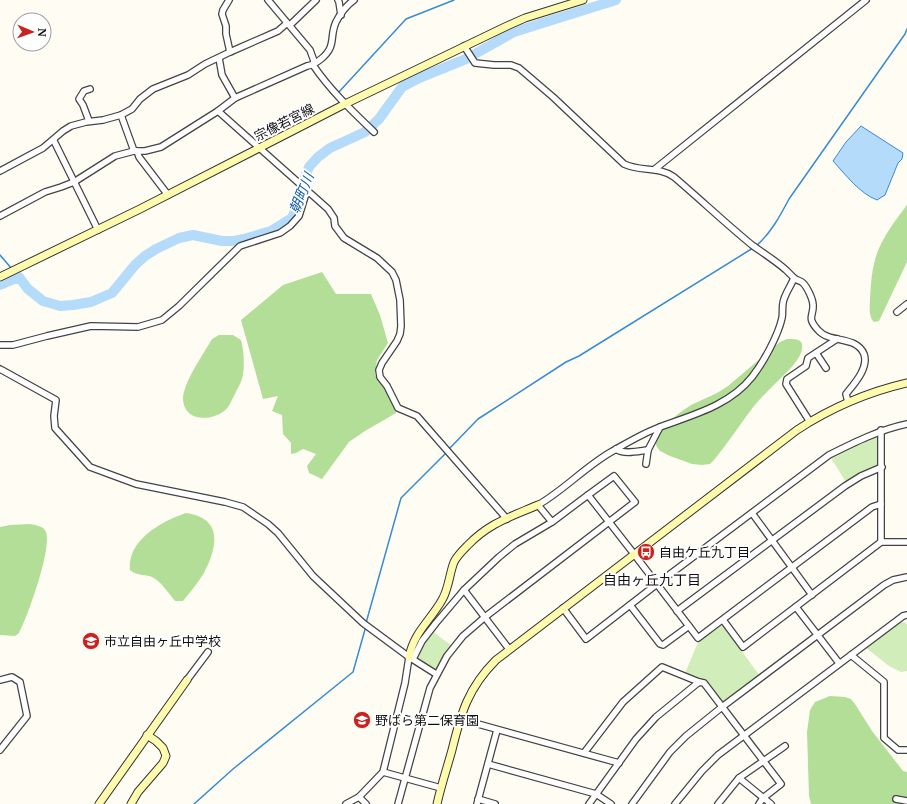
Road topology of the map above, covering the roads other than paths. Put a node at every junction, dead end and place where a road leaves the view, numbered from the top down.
1 (229, 0) edge
2 (268, 0) edge
3 (316, 0) edge
4 (338, 0) edge
5 (354, 0) edge
6 (583, 0) edge
7 (866, 0) edge
8 (341, 15) junction
9 (288, 24) junction
10 (464, 46) junction
11 (230, 52) junction
12 (219, 58) junction
13 (314, 65) junction
14 (90, 89) dead end
15 (235, 98) junction
16 (345, 104) junction
17 (218, 111) junction
18 (121, 115) junction
19 (89, 121) junction
20 (374, 132) dead end
21 (54, 141) junction
22 (260, 148) junction
23 (136, 151) junction
24 (655, 169) junction
25 (0, 171) edge
26 (74, 182) junction
27 (307, 190) junction
28 (168, 195) junction
29 (1, 214) edge
30 (98, 230) junction
31 (0, 277) edge
32 (794, 278) junction
33 (907, 304) edge
34 (897, 312) dead end
35 (837, 339) junction
36 (0, 345) edge
37 (816, 353) junction
38 (826, 368) dead end
39 (0, 369) edge
40 (907, 383) edge
41 (848, 402) junction
42 (810, 422) junction
43 (907, 424) edge
44 (660, 427) junction
45 (881, 430) junction
46 (616, 449) junction
47 (648, 450) junction
48 (646, 464) dead end
49 (882, 467) junction
50 (588, 495) junction
51 (881, 504) junction
52 (538, 505) junction
53 (752, 513) junction
54 (507, 519) junction
55 (552, 522) junction
56 (609, 522) junction
57 (772, 540) junction
58 (881, 542) junction
59 (907, 542) edge
60 (634, 554) junction
61 (792, 567) junction
62 (907, 577) edge
63 (657, 584) junction
64 (464, 590) junction
65 (812, 595) junction
66 (630, 605) junction
67 (796, 607) junction
68 (563, 608) junction
69 (678, 611) junction
70 (907, 615) edge
71 (485, 618) junction
72 (723, 620) junction
73 (689, 626) junction
74 (817, 636) junction
75 (509, 649) junction
76 (208, 652) dead end
77 (851, 655) junction
78 (411, 658) junction
79 (839, 663) junction
80 (436, 674) junction
81 (0, 680) edge
82 (187, 680) joint
83 (699, 682) junction
84 (722, 707) junction
85 (460, 719) junction
86 (497, 730) junction
87 (147, 735) junction
88 (744, 736) junction
89 (785, 746) dead end
90 (0, 750) edge
91 (907, 750) edge
92 (584, 753) junction
93 (763, 761) junction
94 (619, 763) junction
95 (488, 764) junction
96 (383, 772) junction
97 (405, 778) junction
98 (740, 778) junction
99 (441, 788) junction
100 (596, 794) junction
101 (359, 797) junction
102 (763, 798) junction
103 (896, 799) dead end
104 (907, 801) edge
105 (478, 802) edge
106 (99, 804) edge
107 (131, 804) edge
108 (346, 804) edge
109 (366, 804) edge
110 (398, 804) edge
111 (437, 804) edge
112 (495, 804) edge
113 (589, 804) edge
114 (611, 804) edge
115 (632, 804) edge
116 (675, 804) edge
117 (718, 804) edge
118 (759, 804) edge
119 (771, 804) edge

1 - 11 street
2 - 9 street
3 - 9 street
4 - 8 street
5 - 8 street
6 - 10 street, 宗像若宮線
7 - 24 street
8 - 13 street
9 - 11 street
9 - 13 street
10 - 16 street, 宗像若宮線
10 - 24 street
11 - 12 street
12 - 15 street
12 - 18 street
13 - 15 street
13 - 16 street
14 - 19 street
15 - 17 street
16 - 20 street
16 - 22 street, 宗像若宮線
17 - 22 street
17 - 23 street
18 - 19 street
18 - 23 street
19 - 21 street
21 - 25 street
21 - 26 street
22 - 27 street
22 - 28 street, 宗像若宮線
23 - 26 street
23 - 28 street
24 - 32 street
26 - 29 street
26 - 30 street
27 - 36 street
27 - 54 street
28 - 30 street, 宗像若宮線
30 - 31 street, 宗像若宮線
32 - 35 street
32 - 44 street
33 - 34 street
35 - 37 street
35 - 41 street
37 - 38 street
37 - 42 street
39 - 78 street
40 - 41 street
41 - 42 street
42 - 60 street
43 - 45 street
44 - 46 street
44 - 47 street
45 - 49 street
45 - 53 street
46 - 47 street
46 - 52 street
47 - 48 street
49 - 51 street
49 - 57 street
50 - 55 street
50 - 56 street
50 - 56 street
51 - 58 street
51 - 61 street
52 - 54 street
52 - 55 street
53 - 57 street
53 - 63 street
54 - 78 street
55 - 64 street
56 - 60 street
56 - 71 street
57 - 61 street
57 - 69 street
58 - 59 street
58 - 65 street
60 - 63 street
60 - 68 street
61 - 65 street
61 - 72 street
62 - 74 street
63 - 66 street
63 - 69 street
64 - 71 street
64 - 78 street
65 - 67 street
66 - 68 street
66 - 73 street
67 - 72 street
67 - 74 street
68 - 75 street
69 - 73 street
70 - 77 street
71 - 75 street
71 - 80 street
72 - 73 street
74 - 79 street
74 - 84 street
75 - 85 street
76 - 82 street
77 - 79 street
77 - 91 street
78 - 80 street
78 - 96 street
79 - 88 street
80 - 97 street
81 - 90 street
82 - 87 street
83 - 84 street
83 - 92 street
83 - 94 street
84 - 88 street
84 - 115 street
85 - 86 street
85 - 99 street
86 - 92 street
86 - 95 street
87 - 106 street
87 - 107 street
88 - 93 street
88 - 116 street
89 - 93 street
92 - 94 street
93 - 98 street
93 - 102 street
94 - 100 street
95 - 100 street
95 - 105 street
96 - 97 street
96 - 101 street
97 - 99 street
97 - 110 street
98 - 102 street
98 - 117 street
99 - 111 street
100 - 113 street
100 - 114 street
101 - 108 street
101 - 109 street
102 - 118 street
102 - 119 street
103 - 104 street
105 - 112 street

